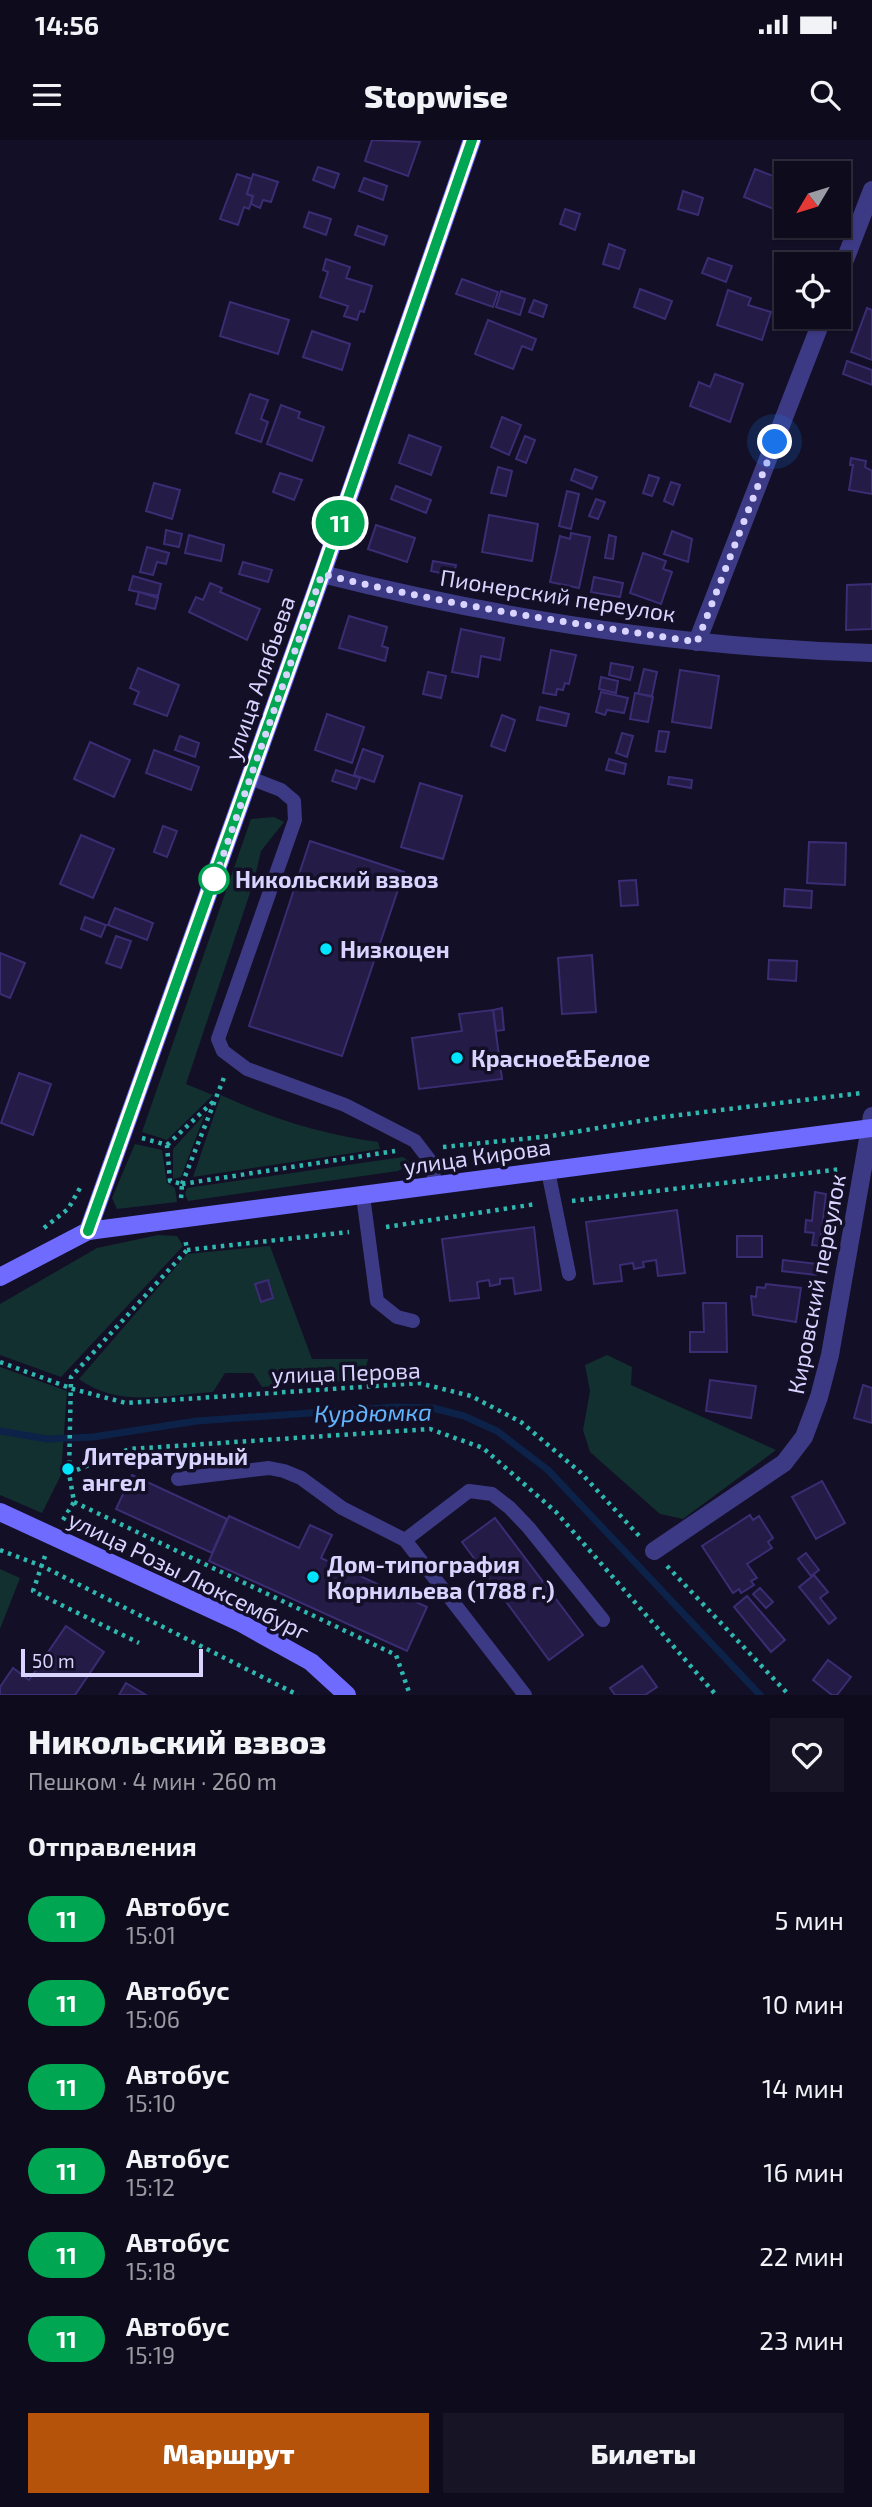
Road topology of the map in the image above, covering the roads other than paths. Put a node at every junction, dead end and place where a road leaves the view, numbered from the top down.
1 (472, 140) edge
2 (872, 190) edge
3 (848, 252) edge
4 (818, 329) edge
5 (322, 574) junction
6 (697, 642) junction
7 (872, 653) edge
8 (250, 778) junction
9 (872, 1124) edge
10 (548, 1171) junction
11 (436, 1187) junction
12 (363, 1196) junction
13 (88, 1231) junction
14 (569, 1274) dead end
15 (0, 1277) edge
16 (413, 1321) dead end
17 (178, 1479) dead end
18 (0, 1512) edge
19 (405, 1540) junction
20 (654, 1551) road end
21 (603, 1620) dead end
22 (347, 1695) edge
23 (525, 1695) edge

1 - 5 main road, улица Алябьева
2 - 3 street
4 - 6 street
5 - 6 street, Пионерский переулок
5 - 8 main road, улица Алябьева
6 - 7 street, Пионерский переулок
8 - 11 lane
8 - 13 main road, улица Алябьева
9 - 10 main road, улица Кирова
9 - 20 street, Кировский переулок
10 - 11 main road, улица Кирова
10 - 14 lane
11 - 12 main road, улица Кирова
12 - 13 main road, улица Кирова
12 - 16 lane
13 - 15 main road
17 - 19 lane
18 - 22 main road, улица Розы Люксембург
19 - 21 lane
19 - 23 lane

